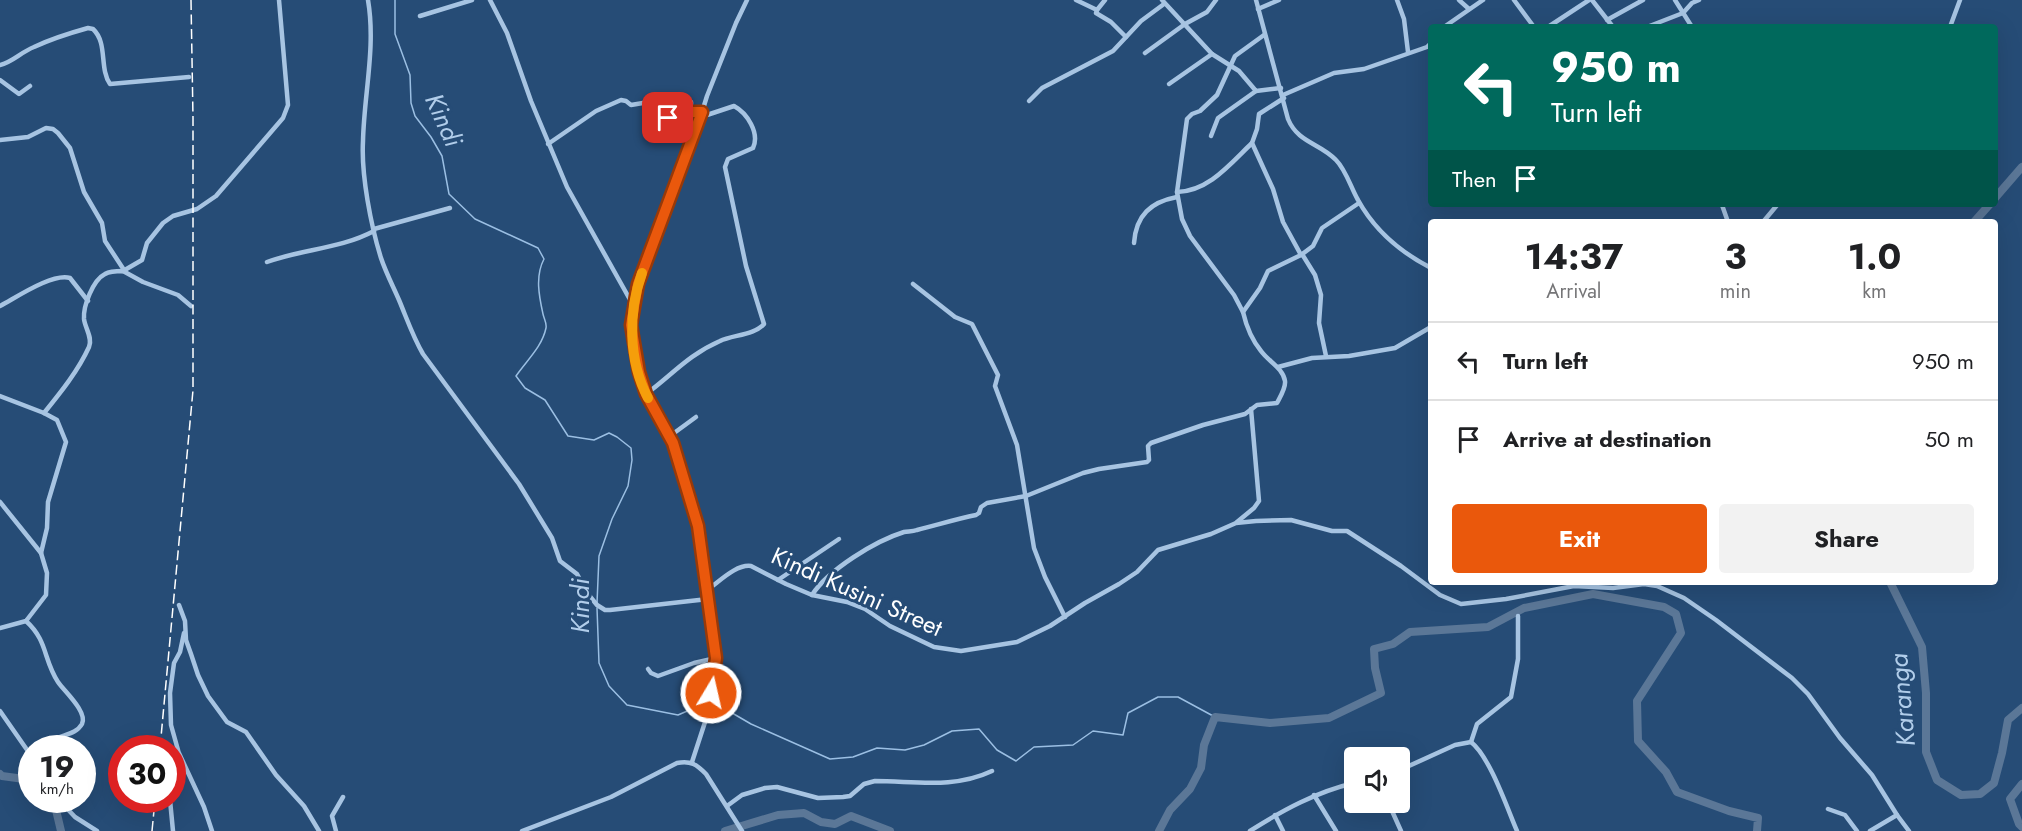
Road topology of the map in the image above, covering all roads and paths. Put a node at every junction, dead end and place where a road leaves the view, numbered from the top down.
1 (279, 0) edge
2 (368, 0) edge
3 (472, 0) edge
4 (490, 0) edge
5 (747, 0) edge
6 (1076, 0) edge
7 (1105, 0) edge
8 (1216, 0) edge
9 (1256, 0) edge
10 (1279, 0) edge
11 (1397, 0) edge
12 (1459, 0) edge
13 (1483, 0) edge
14 (1514, 0) edge
15 (1591, 0) edge
16 (1643, 0) edge
17 (1675, 0) edge
18 (1699, 0) edge
19 (1960, 0) edge
20 (1163, 2) edge
21 (1258, 9) junction
22 (1468, 9) junction
23 (1097, 10) junction
24 (1683, 13) junction
25 (420, 16) dead end
26 (1607, 20) junction
27 (1185, 24) junction
28 (1448, 24) edge
29 (1532, 24) edge
30 (1553, 24) edge
31 (1610, 24) edge
32 (1655, 24) edge
33 (1690, 24) edge
34 (1951, 24) edge
35 (1264, 35) junction
36 (1126, 37) junction
37 (1428, 46) edge
38 (1408, 52) junction
39 (1145, 53) dead end
40 (1212, 54) junction
41 (0, 65) edge
42 (1229, 65) junction
43 (189, 78) dead end
44 (0, 80) edge
45 (1169, 84) dead end
46 (30, 86) dead end
47 (1256, 91) junction
48 (1282, 94) junction
49 (1029, 101) dead end
50 (692, 112) junction
51 (701, 114) junction
52 (655, 122) dead end
53 (1211, 136) dead end
54 (0, 140) edge
55 (1252, 143) junction
56 (548, 144) junction
57 (1177, 195) junction
58 (1359, 203) junction
59 (1776, 207) edge
60 (450, 208) dead end
61 (1766, 219) edge
62 (374, 230) junction
63 (1134, 243) dead end
64 (1302, 254) junction
65 (267, 262) dead end
66 (1428, 266) edge
67 (124, 270) junction
68 (913, 284) dead end
69 (88, 301) junction
70 (0, 306) edge
71 (191, 306) dead end
72 (633, 306) junction
73 (1243, 312) junction
74 (1428, 329) edge
75 (1326, 356) junction
76 (1278, 367) junction
77 (646, 394) junction
78 (0, 396) edge
79 (1251, 410) junction
80 (44, 413) junction
81 (696, 417) dead end
82 (670, 436) junction
83 (1026, 496) junction
84 (0, 501) edge
85 (1236, 523) junction
86 (839, 539) dead end
87 (41, 553) junction
88 (778, 580) junction
89 (707, 590) junction
90 (812, 595) junction
91 (708, 598) junction
92 (179, 605) dead end
93 (1518, 616) dead end
94 (1065, 617) junction
95 (27, 621) junction
96 (185, 621) junction
97 (0, 628) edge
98 (716, 658) junction
99 (648, 669) dead end
100 (1, 714) edge
101 (62, 735) edge
102 (174, 735) edge
103 (18, 738) edge
104 (1471, 742) junction
105 (692, 762) junction
106 (1410, 765) edge
107 (186, 768) edge
108 (992, 771) dead end
109 (1344, 786) edge
110 (1314, 795) junction
111 (343, 797) dead end
112 (727, 806) junction
113 (1828, 809) dead end
114 (71, 813) edge
115 (171, 813) edge
116 (1393, 813) edge
117 (1275, 815) junction
118 (1896, 815) junction
119 (97, 831) edge
120 (173, 831) edge
121 (212, 831) edge
122 (319, 831) edge
123 (336, 831) edge
124 (522, 831) edge
125 (742, 831) edge
126 (1250, 831) edge
127 (1283, 831) edge
128 (1336, 831) edge
129 (1401, 831) edge
130 (1517, 831) edge
131 (1857, 831) edge
132 (1870, 831) edge
133 (1910, 831) edge

1 - 67 street
2 - 62 street
3 - 25 street
4 - 56 street
5 - 51 street
6 - 23 street
7 - 23 street
8 - 27 street
9 - 21 street
10 - 21 street
11 - 38 street
12 - 22 street
13 - 22 street
14 - 29 street
15 - 26 street
15 - 30 street
16 - 26 street
17 - 24 street
18 - 24 street
19 - 34 street
20 - 27 street
20 - 36 street
21 - 35 street
22 - 28 street
23 - 36 street
24 - 32 street
24 - 33 street
26 - 31 street
27 - 39 street
27 - 40 street
35 - 42 street
35 - 48 street
36 - 49 street
37 - 38 street
38 - 48 street
40 - 42 street
40 - 45 street
41 - 43 street
42 - 47 street
42 - 57 street
44 - 46 street
47 - 48 street
47 - 53 street
48 - 55 street
48 - 58 street
50 - 51 street
50 - 52 street
50 - 56 street
51 - 72 street
51 - 77 street
54 - 67 street
55 - 57 street
55 - 64 street
56 - 72 street
57 - 63 street
57 - 73 street
58 - 64 street
58 - 66 street
59 - 61 street
60 - 62 street
62 - 65 street
62 - 91 street
64 - 73 street
64 - 75 street
67 - 69 street
67 - 71 street
68 - 83 street
69 - 70 street
69 - 80 street
72 - 77 street
73 - 76 street
74 - 75 street
75 - 76 street
76 - 79 street
77 - 82 street
78 - 80 street
79 - 83 street
79 - 85 street
80 - 87 street
81 - 82 street
82 - 89 street
83 - 90 street
83 - 94 street
84 - 87 street
85 - 94 street, Kindi Kusini Street
85 - 118 street, Kindi Kusini Street
86 - 88 street
87 - 95 street
88 - 89 street, Kindi Kusini Street
88 - 90 street, Kindi Kusini Street
89 - 91 street
90 - 94 street, Kindi Kusini Street
91 - 98 street
92 - 96 street
93 - 104 street
95 - 97 street
95 - 101 street
96 - 102 street
96 - 122 street
98 - 99 street
98 - 105 street
100 - 103 street
104 - 106 street
104 - 130 street
105 - 112 street
105 - 124 street
107 - 121 street
108 - 112 street
109 - 110 street
110 - 117 street
110 - 128 street
111 - 123 street
112 - 125 street
113 - 131 street
114 - 119 street
115 - 120 street
116 - 129 street
117 - 126 street
117 - 127 street
118 - 132 street
118 - 133 street, Kindi Kusini Street

